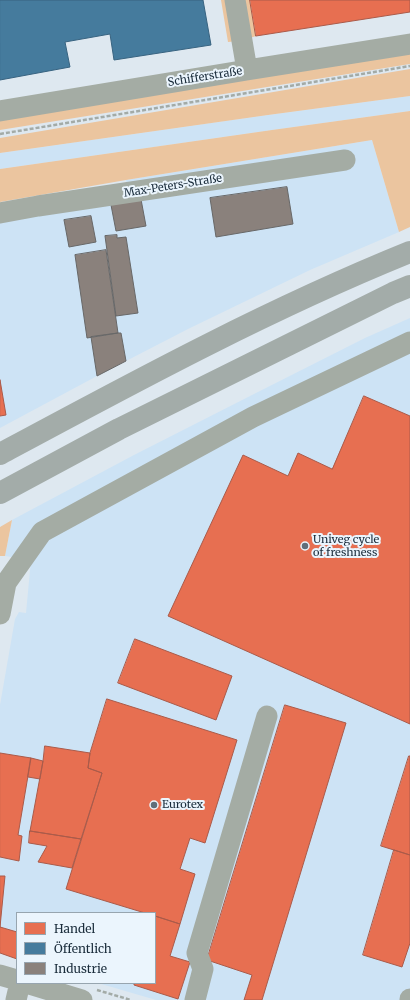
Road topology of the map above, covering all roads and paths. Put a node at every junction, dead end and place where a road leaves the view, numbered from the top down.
1 (235, 0) edge
2 (410, 44) edge
3 (410, 66) edge
4 (247, 70) junction
5 (0, 111) edge
6 (0, 134) edge
7 (346, 160) dead end
8 (0, 213) edge
9 (410, 252) edge
10 (410, 286) edge
11 (410, 342) edge
12 (0, 454) edge
13 (0, 493) edge
14 (3, 582) edge
15 (0, 614) edge
16 (267, 716) dead end
17 (0, 975) edge
18 (16, 980) edge
19 (20, 984) edge
20 (30, 984) edge
21 (77, 996) edge
22 (16, 1000) edge
23 (132, 1000) edge
24 (195, 1000) edge

1 - 4 street
2 - 4 street, Schifferstraße
3 - 6 path
4 - 5 street, Schifferstraße
7 - 8 street, Max-Peters-Straße
9 - 12 highway
10 - 13 highway
11 - 14 street
14 - 15 street
16 - 24 street
17 - 18 street
19 - 22 street
20 - 21 street
21 - 23 path

